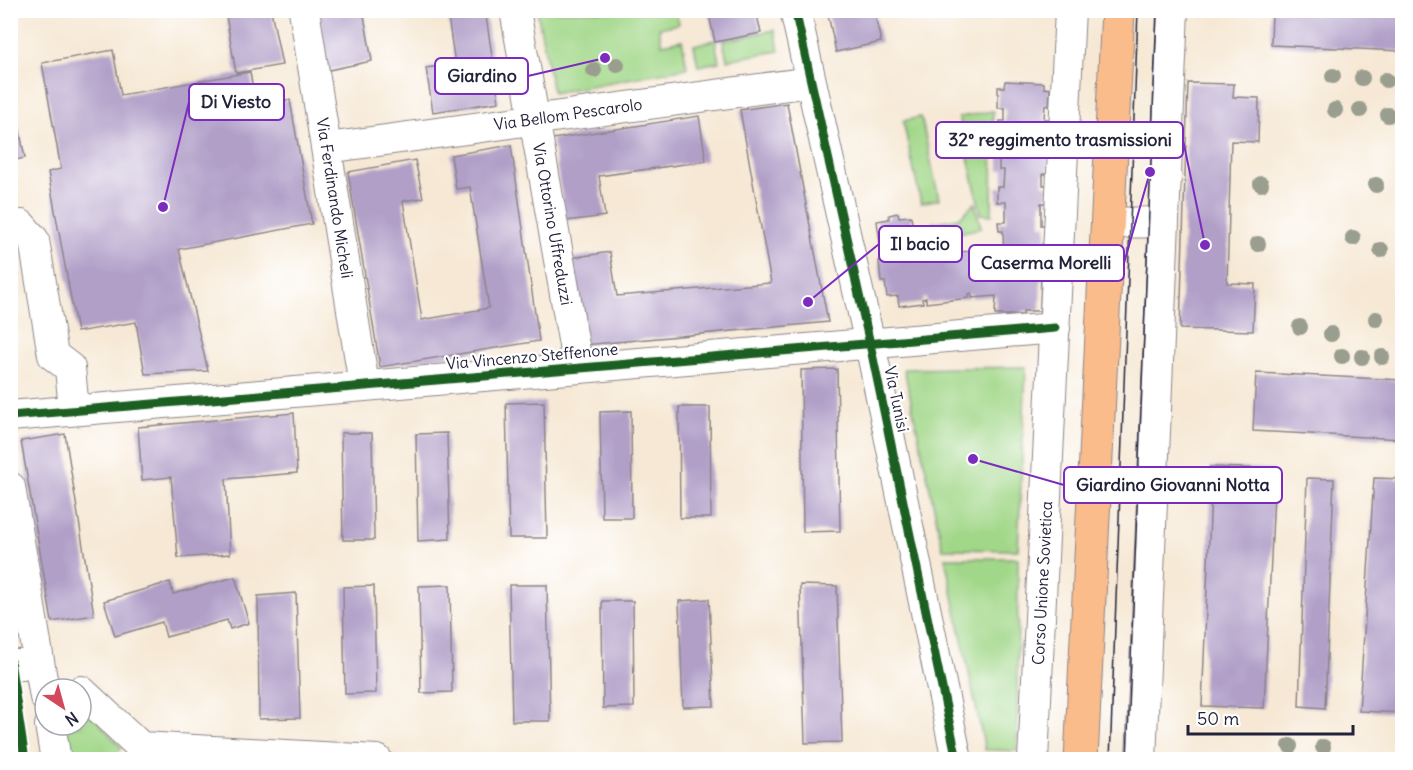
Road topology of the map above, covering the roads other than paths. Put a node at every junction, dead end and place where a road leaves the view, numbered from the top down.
1 (304, 10) edge
2 (515, 10) edge
3 (795, 10) edge
4 (1070, 10) edge
5 (1118, 10) edge
6 (1173, 10) edge
7 (810, 82) junction
8 (535, 119) junction
9 (327, 148) junction
10 (1164, 222) junction
11 (1107, 223) junction
12 (10, 227) edge
13 (1055, 328) junction
14 (870, 344) junction
15 (578, 368) junction
16 (364, 385) junction
17 (74, 410) junction
18 (10, 416) edge
19 (10, 487) edge
20 (29, 660) edge
21 (36, 677) edge
22 (58, 677) edge
23 (93, 705) edge
24 (52, 737) edge
25 (135, 753) edge
26 (56, 759) edge
27 (360, 759) edge
28 (957, 759) edge
29 (1033, 759) edge
30 (1081, 759) edge
31 (1141, 759) edge

1 - 9 street, Via Ferdinando Micheli
2 - 8 street, Via Ottorino Uffreduzzi
3 - 7 street, Via Tunisi
4 - 13 street, Corso Unione Sovietica
5 - 11 main road
6 - 10 street
7 - 8 street, Via Bellom Pescarolo
7 - 14 street, Via Tunisi
8 - 9 street, Via Bellom Pescarolo
8 - 15 street, Via Ottorino Uffreduzzi
9 - 16 street, Via Ferdinando Micheli
10 - 11 street
10 - 31 street
11 - 30 main road
12 - 17 street
13 - 14 street, Via Vincenzo Steffenone
13 - 29 street, Corso Unione Sovietica
14 - 15 street, Via Vincenzo Steffenone
14 - 28 street, Via Tunisi
15 - 16 street, Via Vincenzo Steffenone
16 - 17 street, Via Vincenzo Steffenone
17 - 18 street, Via Vincenzo Steffenone
19 - 20 street
20 - 21 street
20 - 22 street
23 - 25 street
24 - 26 street
25 - 27 street

